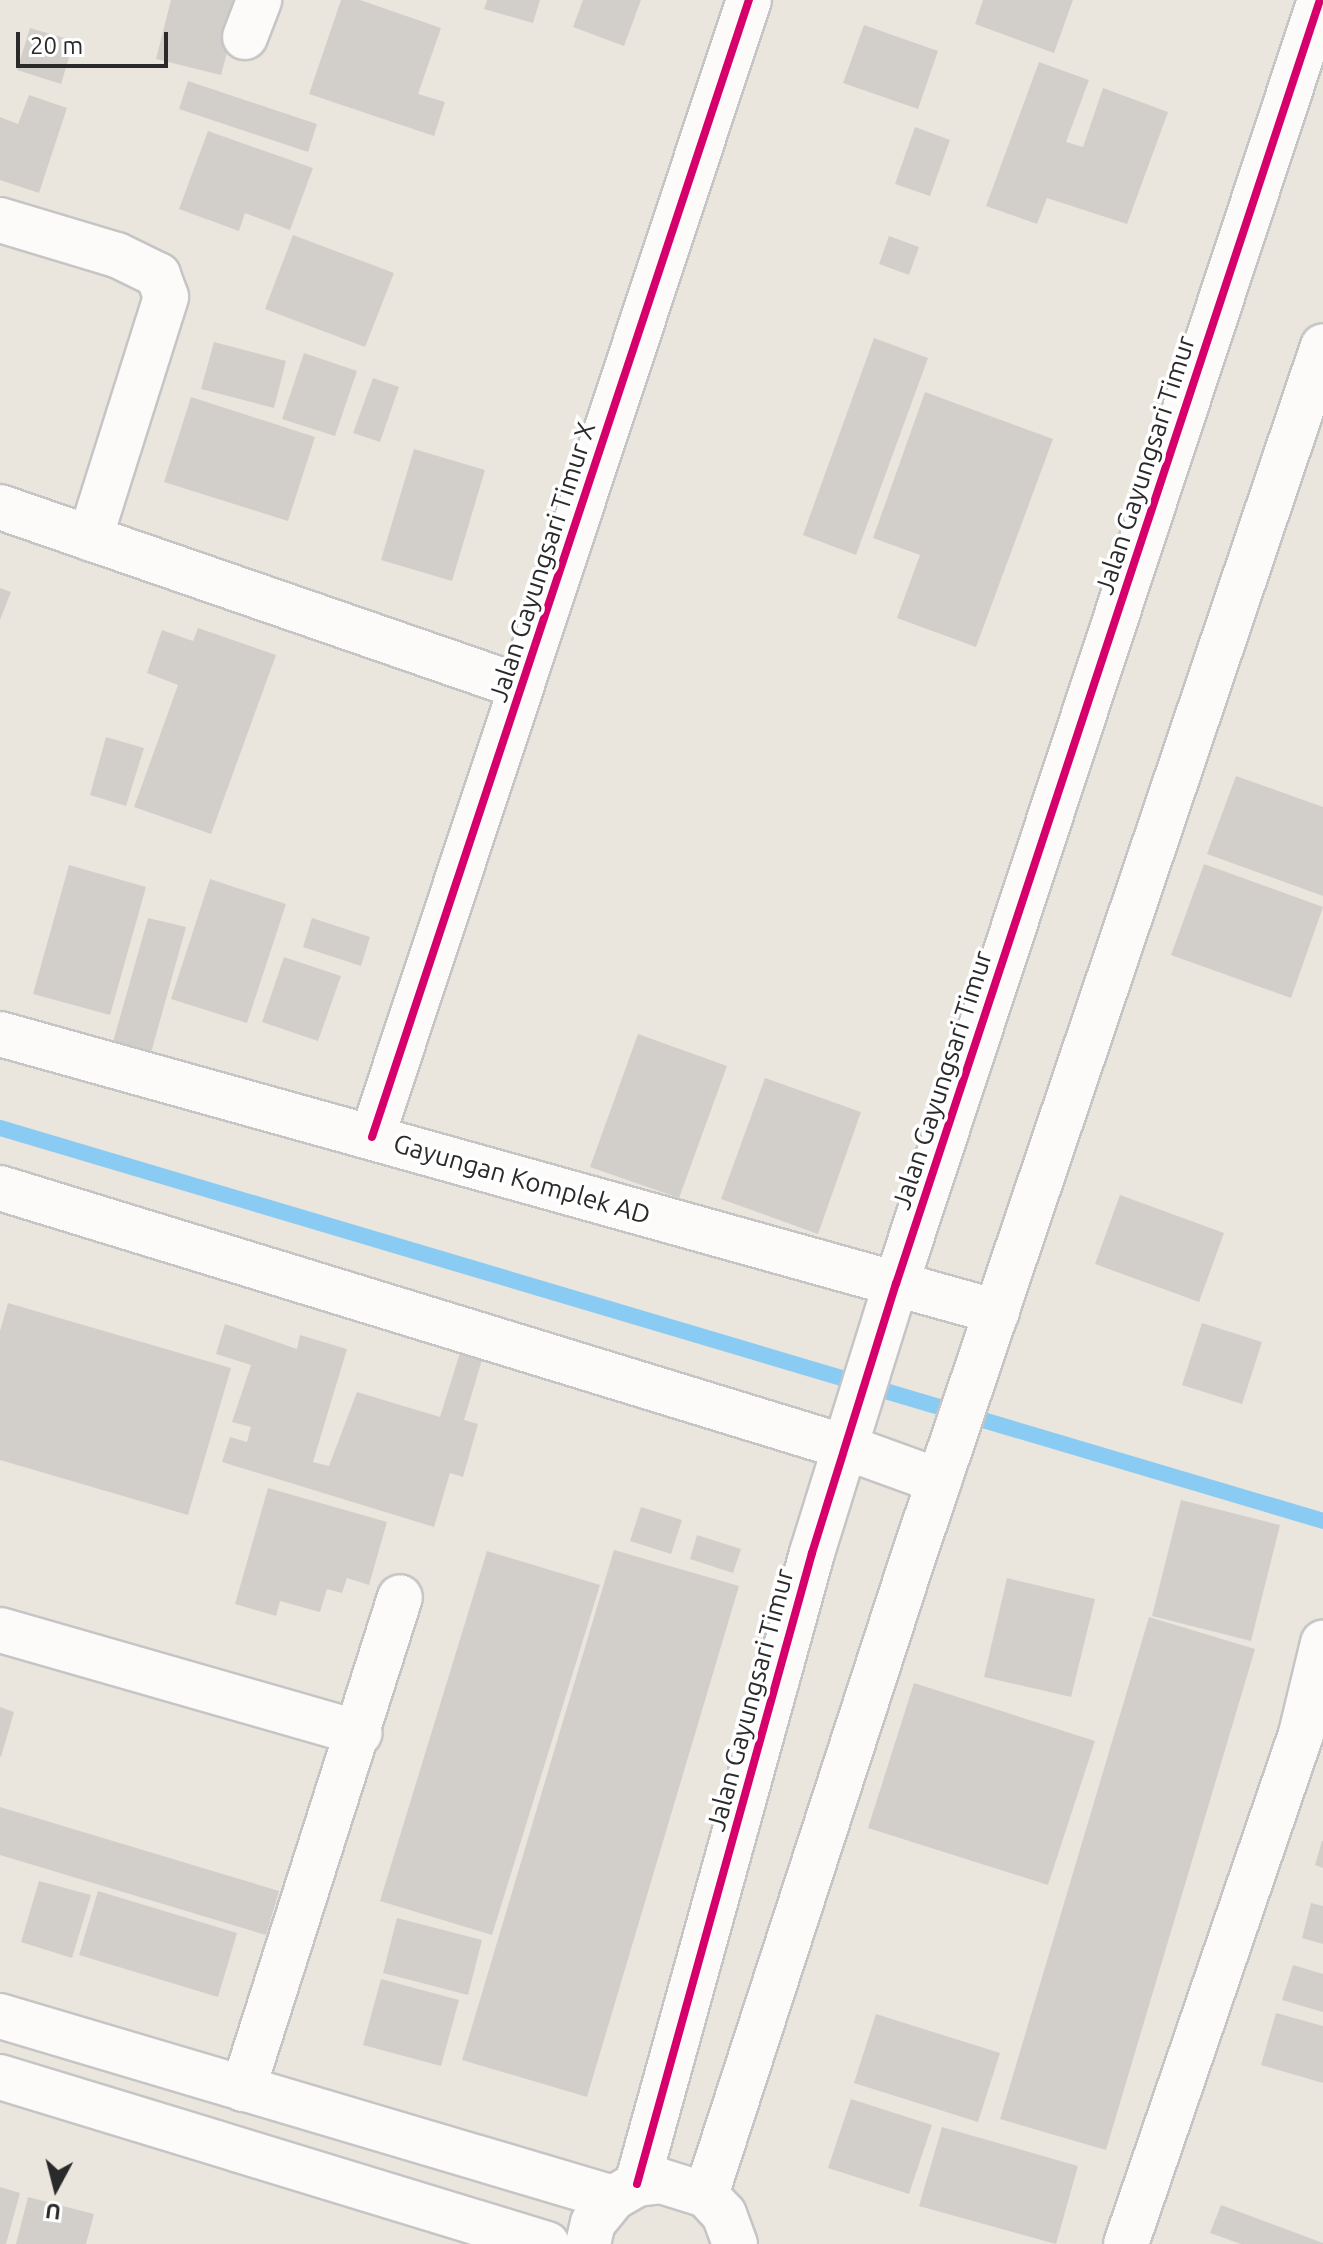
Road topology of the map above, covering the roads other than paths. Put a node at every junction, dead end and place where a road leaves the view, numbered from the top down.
1 (749, 0) edge
2 (1320, 0) edge
3 (0, 220) edge
4 (1323, 346) edge
5 (0, 507) edge
6 (90, 538) junction
7 (521, 687) junction
8 (0, 1034) edge
9 (372, 1137) junction
10 (0, 1188) edge
11 (890, 1303) junction
12 (990, 1332) junction
13 (850, 1432) junction
14 (945, 1465) junction
15 (400, 1597) dead end
16 (0, 1630) edge
17 (1323, 1643) edge
18 (360, 1733) junction
19 (1312, 1737) edge
20 (0, 2016) edge
21 (0, 2077) edge
22 (243, 2089) junction
23 (625, 2191) junction
24 (706, 2195) junction
25 (742, 2242) edge
26 (547, 2244) edge
27 (588, 2244) edge
28 (1126, 2244) edge

1 - 7 street, Jalan Gayungsari Timur X
2 - 11 street, Jalan Gayungsari Timur
3 - 6 street
4 - 12 street
5 - 6 street
6 - 7 street
7 - 9 street, Jalan Gayungsari Timur X
8 - 9 street, Gayungan Komplek AD
9 - 11 street, Gayungan Komplek AD
10 - 13 street
11 - 12 street, Gayungan Komplek AD
11 - 13 street, Jalan Gayungsari Timur
12 - 14 street
13 - 14 street
13 - 23 street, Jalan Gayungsari Timur
14 - 24 street
15 - 18 street
16 - 18 street
17 - 19 street
18 - 22 street
19 - 28 street
20 - 22 street
21 - 26 street
22 - 23 street
23 - 24 street
23 - 27 street, Jalan Gayungsari Timur
24 - 25 street

